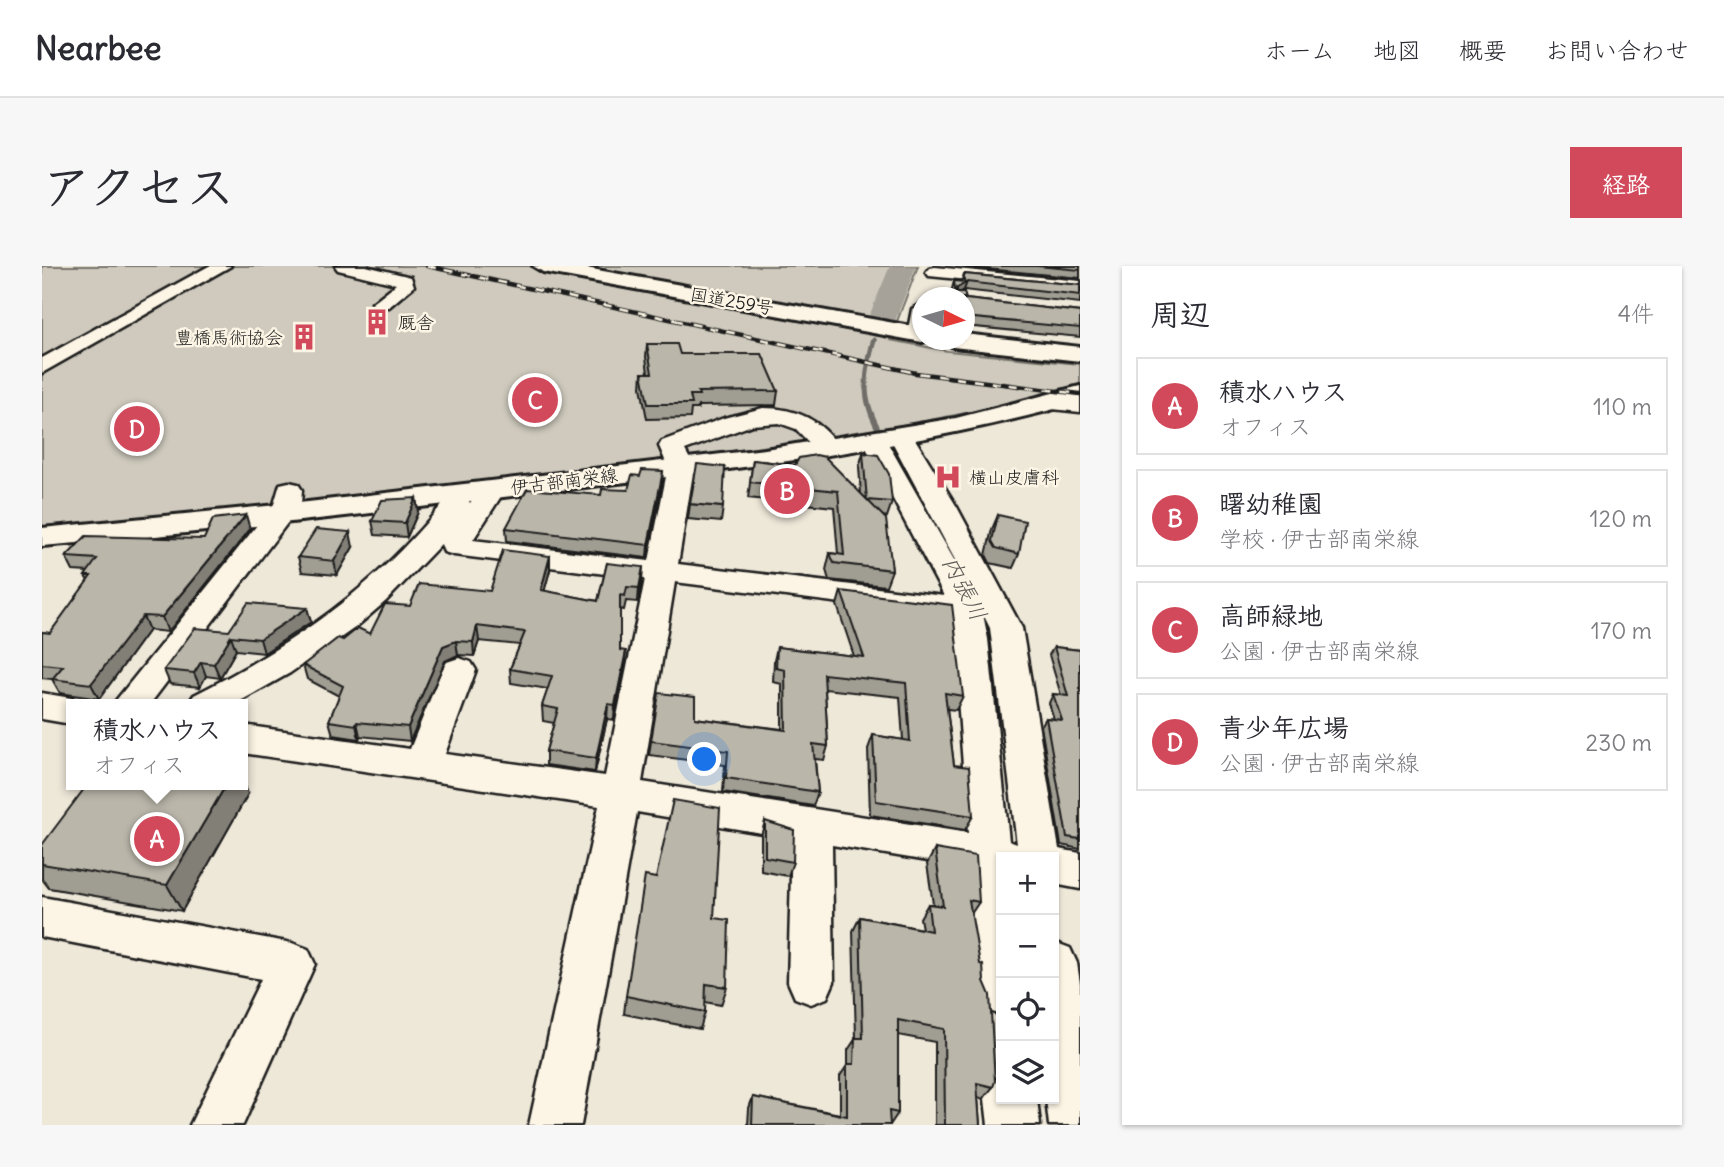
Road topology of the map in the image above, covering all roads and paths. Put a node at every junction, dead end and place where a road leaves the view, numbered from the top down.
1 (222, 266) edge
2 (344, 266) edge
3 (542, 266) edge
4 (936, 269) edge
5 (1080, 286) edge
6 (931, 287) edge
7 (382, 303) dead end
8 (912, 334) edge
9 (975, 342) edge
10 (1080, 354) edge
11 (42, 367) edge
12 (1080, 394) edge
13 (1051, 403) junction
14 (1080, 405) edge
15 (890, 438) junction
16 (828, 448) junction
17 (681, 467) junction
18 (478, 491) junction
19 (283, 502) junction
20 (42, 537) edge
21 (663, 572) junction
22 (966, 608) junction
23 (459, 670) dead end
24 (135, 699) edge
25 (215, 699) edge
26 (42, 706) edge
27 (66, 710) edge
28 (248, 740) edge
29 (421, 767) junction
30 (621, 794) junction
31 (812, 825) junction
32 (997, 852) edge
33 (1039, 852) edge
34 (996, 856) edge
35 (1059, 867) edge
36 (1080, 870) edge
37 (999, 915) edge
38 (42, 917) edge
39 (1001, 978) edge
40 (1056, 978) edge
41 (811, 982) dead end
42 (1012, 1104) edge
43 (216, 1125) edge
44 (555, 1125) edge
45 (1014, 1125) edge
46 (1075, 1125) edge

1 - 11 street
2 - 7 street
3 - 8 main road, 国道259号
4 - 5 street
4 - 6 street
9 - 10 main road
12 - 13 main road, 伊古部南栄線
13 - 14 street
13 - 15 main road, 伊古部南栄線
15 - 16 main road, 伊古部南栄線
15 - 22 street
15 - 33 street
16 - 17 main road, 伊古部南栄線
16 - 17 street
17 - 18 main road, 伊古部南栄線
17 - 21 street
18 - 19 main road, 伊古部南栄線
18 - 21 street
18 - 25 street
19 - 20 main road, 伊古部南栄線
19 - 24 street
21 - 22 street
21 - 30 street
22 - 32 street
23 - 29 street
26 - 27 street
28 - 29 street
29 - 30 street
30 - 31 street
30 - 44 street
31 - 34 street
31 - 41 street
35 - 36 street
37 - 39 street
38 - 43 street
40 - 46 street
42 - 45 street

